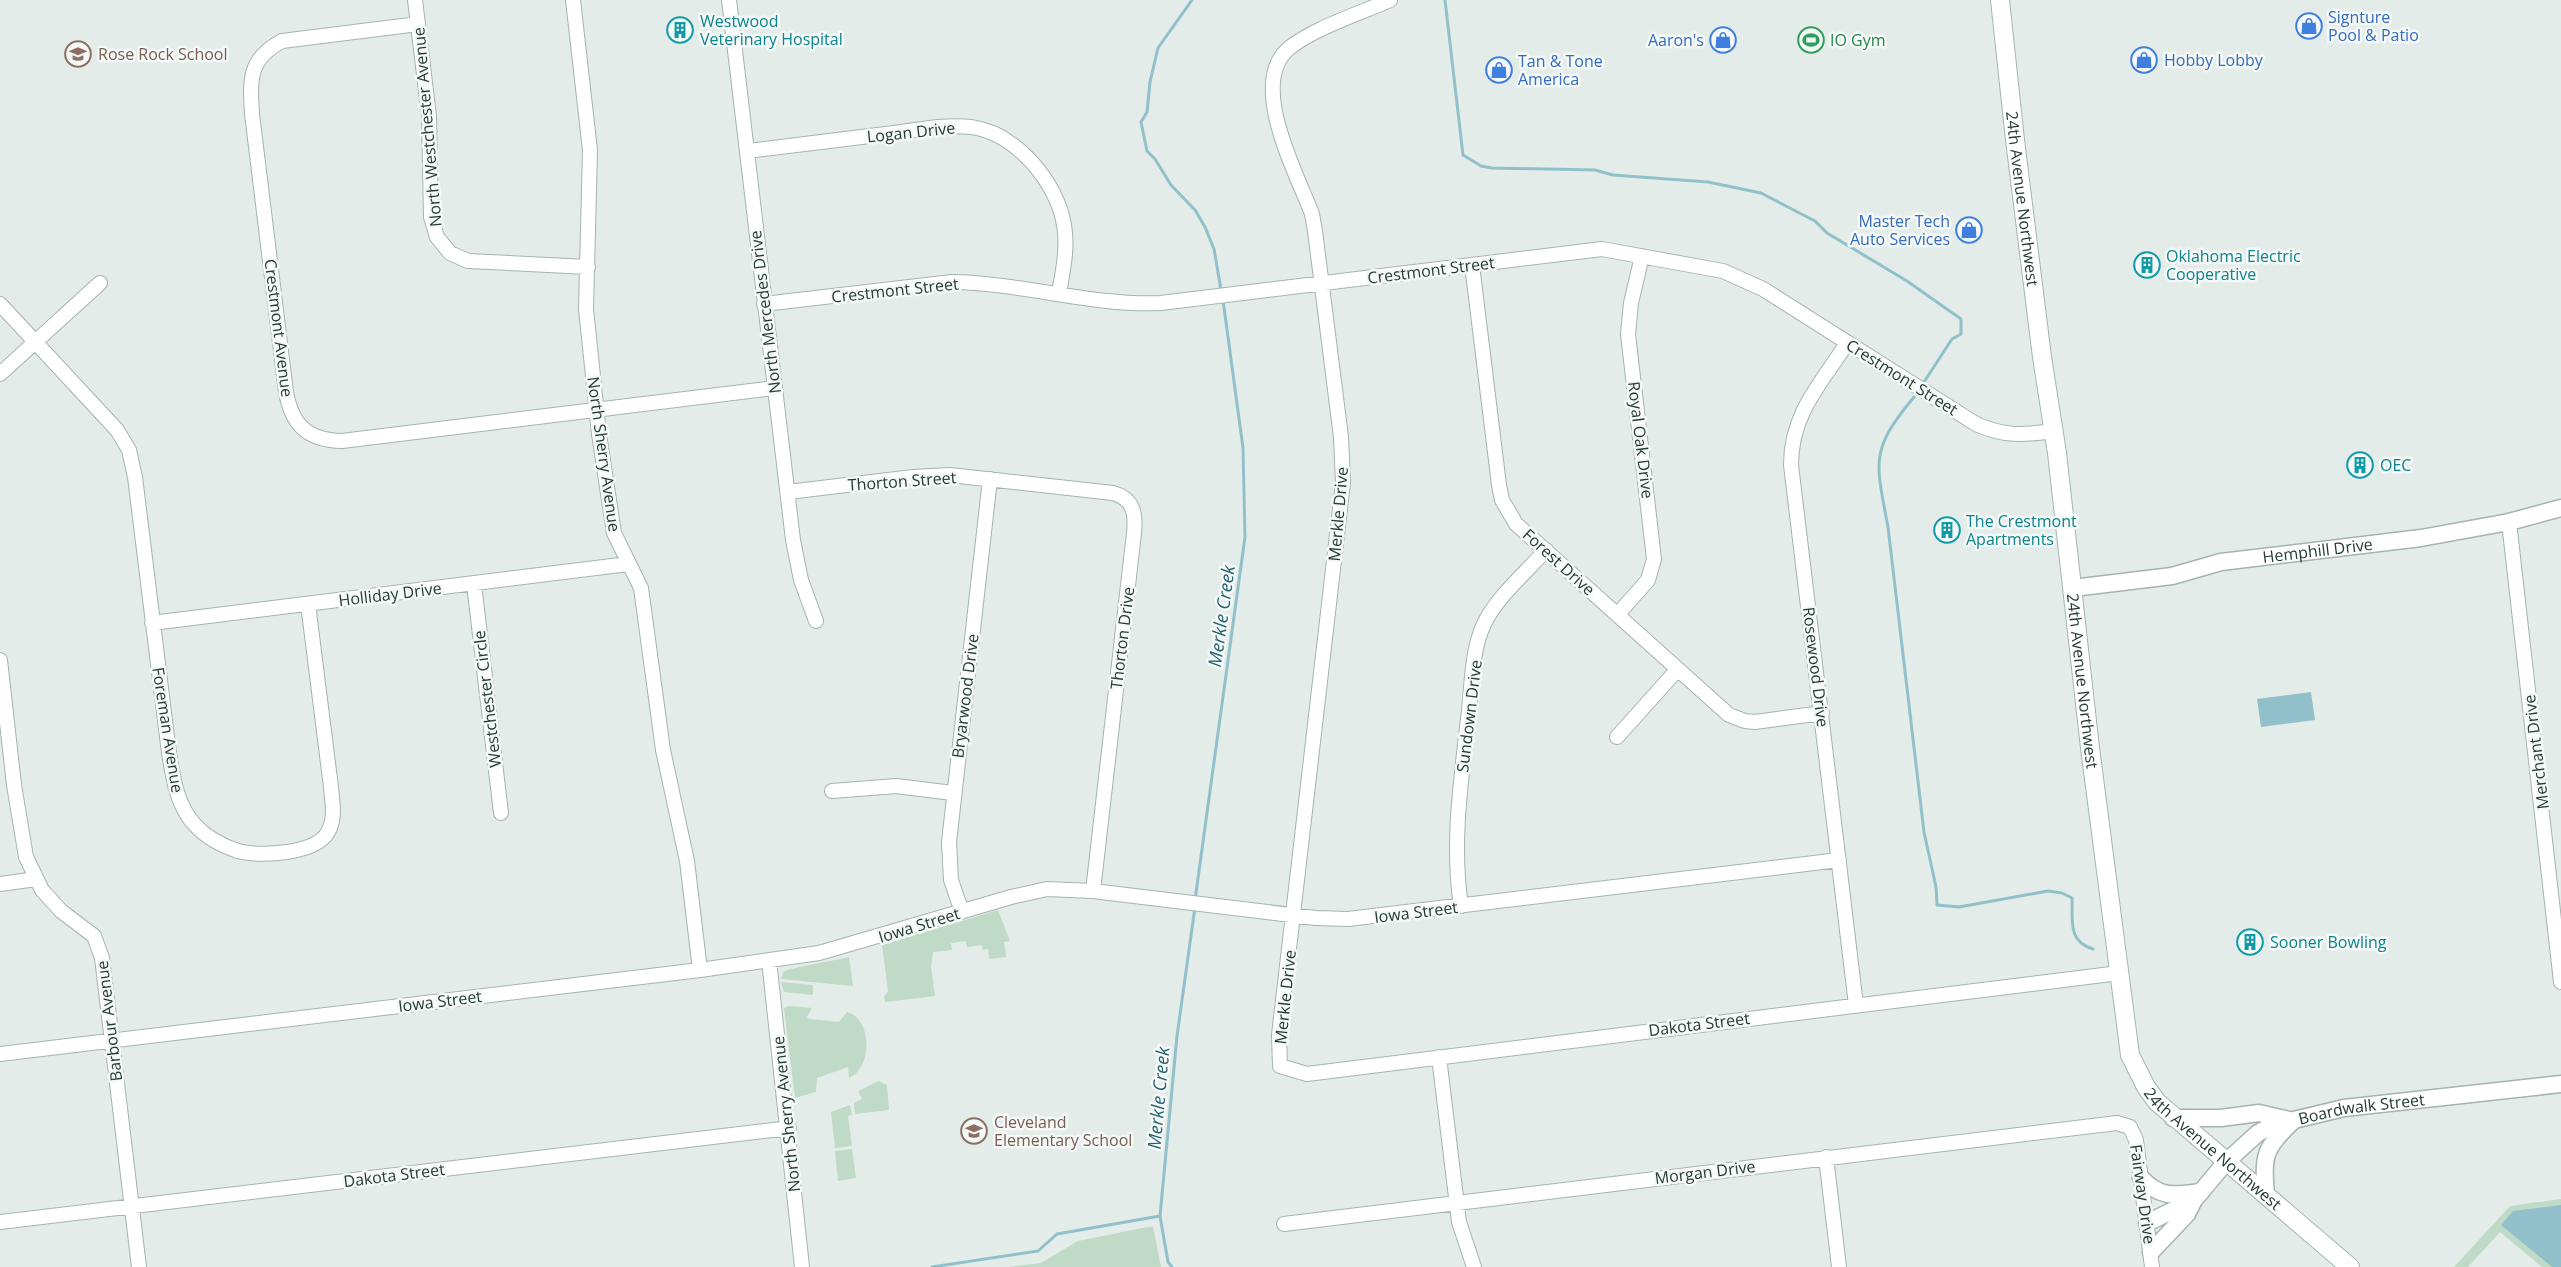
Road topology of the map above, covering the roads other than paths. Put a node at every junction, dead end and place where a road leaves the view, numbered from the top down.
1 (415, 0) edge
2 (573, 0) edge
3 (729, 0) edge
4 (1390, 0) edge
5 (2000, 0) edge
6 (418, 24) junction
7 (748, 151) junction
8 (1642, 255) junction
9 (1472, 265) junction
10 (588, 267) junction
11 (100, 283) dead end
12 (1322, 284) junction
13 (1059, 293) junction
14 (0, 304) edge
15 (764, 304) junction
16 (35, 342) junction
17 (1847, 343) junction
18 (0, 374) edge
19 (774, 388) junction
20 (597, 411) junction
21 (2054, 432) junction
22 (990, 479) junction
23 (1016, 482) joint
24 (788, 492) junction
25 (2561, 508) edge
26 (2510, 522) junction
27 (1546, 550) junction
28 (628, 564) junction
29 (474, 584) junction
30 (2073, 588) junction
31 (308, 604) junction
32 (1618, 614) junction
33 (816, 621) dead end
34 (152, 622) junction
35 (0, 660) edge
36 (1677, 670) junction
37 (1822, 713) junction
38 (4, 720) edge
39 (1617, 737) dead end
40 (832, 791) dead end
41 (953, 793) junction
42 (501, 813) dead end
43 (1839, 860) junction
44 (36, 879) junction
45 (0, 884) edge
46 (1093, 891) junction
47 (1461, 906) junction
48 (962, 912) junction
49 (1294, 915) junction
50 (769, 960) junction
51 (700, 970) junction
52 (2120, 973) junction
53 (2561, 982) edge
54 (1856, 1005) junction
55 (111, 1041) junction
56 (0, 1054) edge
57 (1439, 1057) junction
58 (1281, 1066) joint
59 (2561, 1084) edge
60 (2173, 1118) junction
61 (2293, 1120) junction
62 (2126, 1124) joint
63 (789, 1128) junction
64 (1826, 1157) junction
65 (2226, 1162) junction
66 (2141, 1178) junction
67 (2197, 1196) junction
68 (2266, 1196) junction
69 (1457, 1203) junction
70 (132, 1206) junction
71 (0, 1222) edge
72 (2147, 1223) junction
73 (1284, 1224) dead end
74 (2151, 1261) edge
75 (139, 1267) edge
76 (802, 1267) edge
77 (1474, 1267) edge
78 (1839, 1267) edge
79 (2137, 1267) edge
80 (2350, 1267) edge

1 - 6 street, North Westchester Avenue
2 - 10 street, North Sherry Avenue
3 - 7 street, North Mercedes Drive
4 - 12 street, Merkle Drive
5 - 21 main road, 24th Avenue Northwest
6 - 10 street, North Westchester Avenue
6 - 20 street, Crestmont Avenue
7 - 13 street, Logan Drive
7 - 15 street, North Mercedes Drive
8 - 9 street, Crestmont Street
8 - 17 street, Crestmont Street
8 - 32 street, Royal Oak Drive
9 - 12 street, Crestmont Street
9 - 27 street, Forest Drive
10 - 20 street, North Sherry Avenue
11 - 16 street
12 - 13 street, Crestmont Street
12 - 49 street, Merkle Drive
13 - 15 street, Crestmont Street
14 - 16 street, Foreman Avenue
15 - 19 street, North Mercedes Drive
16 - 18 street
16 - 34 street, Foreman Avenue
17 - 21 street, Crestmont Street
17 - 37 street, Rosewood Drive
19 - 20 street, Crestmont Avenue
19 - 24 street, North Mercedes Drive
20 - 28 street, North Sherry Avenue
21 - 30 main road, 24th Avenue Northwest
22 - 23 street, Thorton Street
22 - 24 street, Thorton Street
22 - 41 street, Bryarwood Drive
23 - 46 street, Thorton Drive
24 - 33 street, North Mercedes Drive
25 - 26 street, Hemphill Drive
26 - 30 street, Hemphill Drive
26 - 53 street, Merchant Drive
27 - 32 street, Forest Drive
27 - 47 street, Sundown Drive
28 - 29 street, Holliday Drive
28 - 51 street, North Sherry Avenue
29 - 31 street, Holliday Drive
29 - 42 street, Westchester Circle
30 - 52 main road, 24th Avenue Northwest
31 - 34 street, Holliday Drive
31 - 34 street, Foreman Avenue
32 - 36 street, Forest Drive
35 - 38 street, Barbour Avenue
36 - 37 street, Forest Drive
36 - 39 street
37 - 43 street, Rosewood Drive
38 - 44 street, Barbour Avenue
40 - 41 street
41 - 48 street, Bryarwood Drive
43 - 47 street, Iowa Street
43 - 54 street, Rosewood Drive
44 - 45 street
44 - 55 street, Barbour Avenue
46 - 48 street, Iowa Street
46 - 49 street, Iowa Street
47 - 49 street, Iowa Street
48 - 50 street, Iowa Street
49 - 58 street, Merkle Drive
50 - 51 street, Iowa Street
50 - 63 street, North Sherry Avenue
51 - 55 street, Iowa Street
52 - 54 street, Dakota Street
52 - 60 main road, 24th Avenue Northwest
54 - 57 street, Dakota Street
55 - 56 street, Iowa Street
55 - 70 street, Barbour Avenue
57 - 58 street, Dakota Street
57 - 69 street
59 - 61 street, Boardwalk Street
60 - 61 street
60 - 65 main road, 24th Avenue Northwest
61 - 65 street, Boardwalk Street
61 - 68 street
62 - 64 street, Morgan Drive
62 - 66 street, Fairway Drive
63 - 70 street, Dakota Street
63 - 76 street, North Sherry Avenue
64 - 69 street, Morgan Drive
64 - 78 street
65 - 67 street, Boardwalk Street
65 - 68 main road, 24th Avenue Northwest
66 - 67 street
66 - 72 street, Fairway Drive
67 - 72 street
67 - 74 street, Boardwalk Street
68 - 80 main road, 24th Avenue Northwest
69 - 73 street, Morgan Drive
69 - 77 street
70 - 71 street, Dakota Street
70 - 75 street, Barbour Avenue
72 - 74 street, Fairway Drive
74 - 79 street

